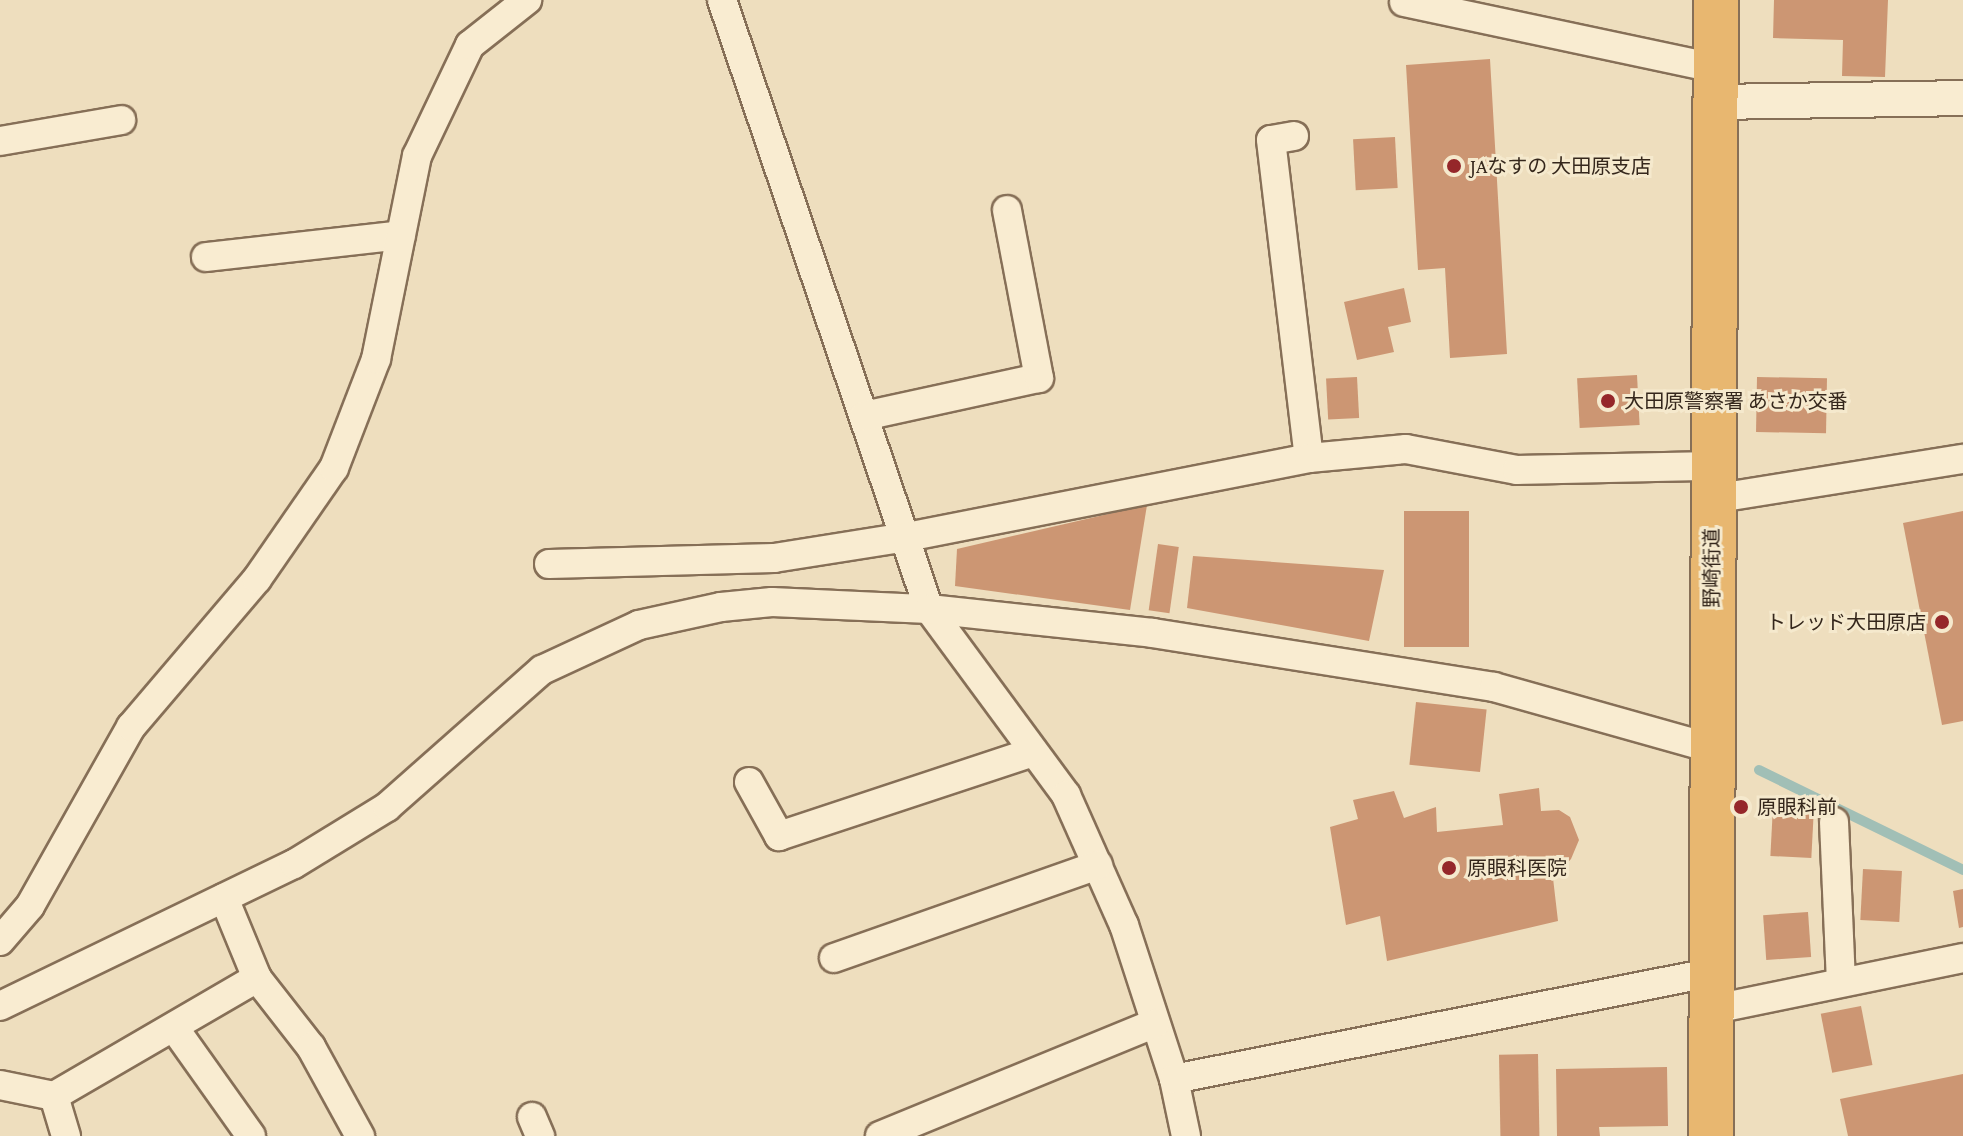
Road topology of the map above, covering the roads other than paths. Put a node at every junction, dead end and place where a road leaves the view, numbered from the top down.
1 (527, 0) edge
2 (722, 0) edge
3 (1716, 0) edge
4 (1404, 2) edge
5 (1715, 85) junction
6 (1963, 98) edge
7 (121, 120) dead end
8 (1294, 136) dead end
9 (0, 141) edge
10 (1007, 210) dead end
11 (401, 235) junction
12 (206, 257) dead end
13 (864, 416) junction
14 (1309, 458) junction
15 (1963, 459) edge
16 (1712, 482) junction
17 (907, 537) junction
18 (549, 564) dead end
19 (929, 609) junction
20 (1711, 748) junction
21 (1033, 752) junction
22 (749, 782) dead end
23 (1834, 822) dead end
24 (1098, 865) junction
25 (224, 898) junction
26 (0, 941) edge
27 (834, 958) dead end
28 (1963, 958) edge
29 (257, 978) junction
30 (1841, 981) junction
31 (1709, 992) junction
32 (0, 1006) edge
33 (1155, 1023) junction
34 (175, 1029) junction
35 (1174, 1079) junction
36 (0, 1085) edge
37 (54, 1096) junction
38 (66, 1136) edge
39 (251, 1136) edge
40 (360, 1136) edge
41 (880, 1136) edge
42 (1186, 1136) edge
43 (1711, 1136) edge

1 - 11 street
2 - 13 street
3 - 5 highway, 野崎街道
4 - 5 street
5 - 6 street
5 - 16 highway, 野崎街道
7 - 9 street
8 - 14 street
10 - 13 street
11 - 12 street
11 - 26 street
13 - 17 street
14 - 16 street
14 - 17 street
15 - 16 street
16 - 20 highway, 野崎街道
17 - 18 street
17 - 19 street
19 - 20 street
19 - 21 street
19 - 25 street
20 - 31 highway, 野崎街道
21 - 22 street
21 - 24 street
23 - 30 street
24 - 27 street
24 - 33 street
25 - 29 street
25 - 32 street
28 - 30 street
29 - 34 street
29 - 40 street
30 - 31 street
31 - 35 street
31 - 43 highway, 野崎街道
33 - 35 street
33 - 41 street
34 - 37 street
34 - 39 street
35 - 42 street
36 - 37 street
37 - 38 street

